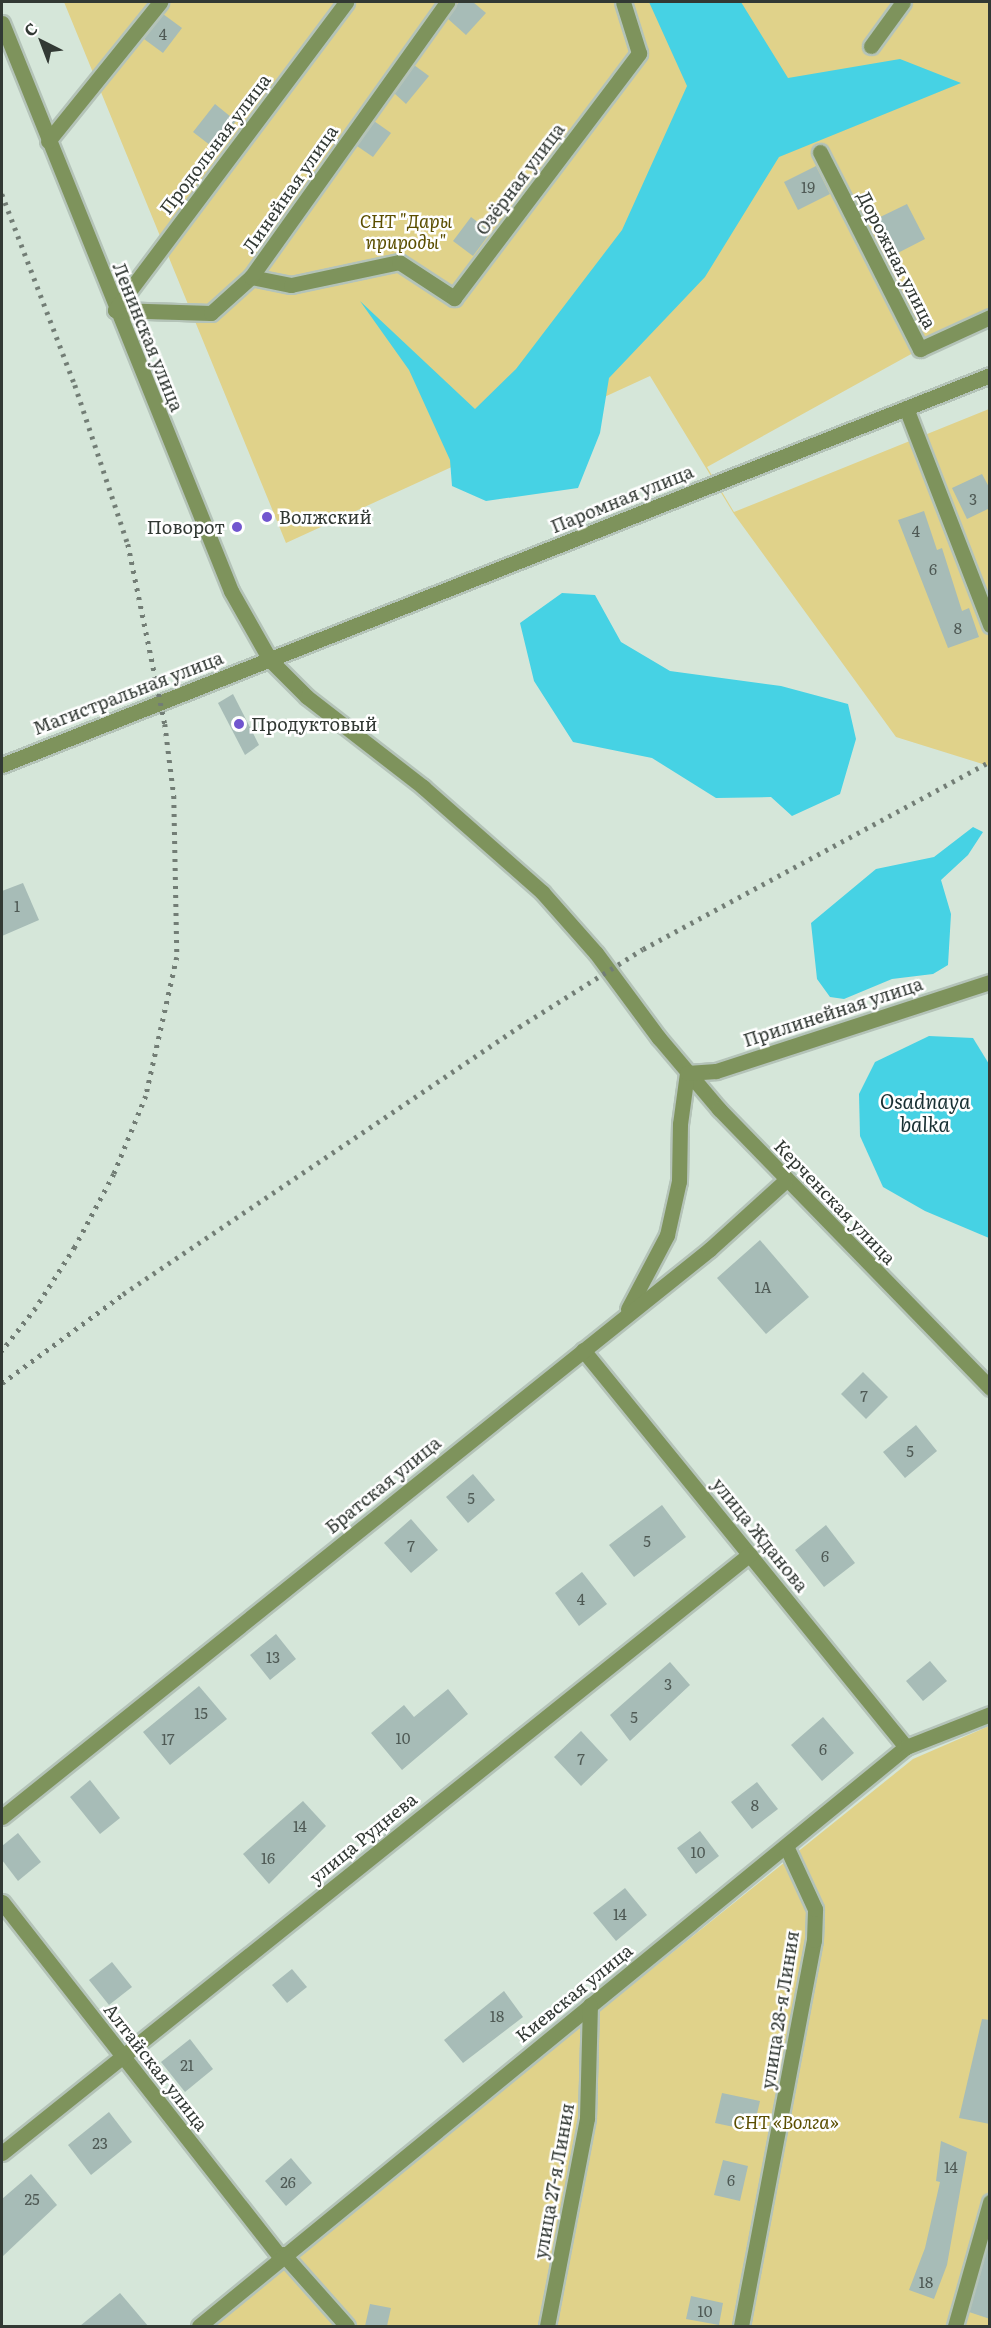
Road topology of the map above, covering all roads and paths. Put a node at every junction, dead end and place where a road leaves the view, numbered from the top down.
1 (160, 2) edge
2 (346, 2) edge
3 (447, 2) edge
4 (623, 2) edge
5 (903, 2) edge
6 (2, 23) edge
7 (871, 46) dead end
8 (48, 141) junction
9 (820, 152) dead end
10 (251, 277) junction
11 (115, 310) junction
12 (990, 317) edge
13 (990, 375) edge
14 (906, 408) junction
15 (990, 625) edge
16 (270, 660) junction
17 (2, 765) edge
18 (990, 982) edge
19 (659, 1038) joint
20 (687, 1073) junction
21 (785, 1181) junction
22 (625, 1313) junction
23 (583, 1350) junction
24 (990, 1388) edge
25 (750, 1554) junction
26 (990, 1714) edge
27 (906, 1746) junction
28 (2, 1817) edge
29 (786, 1846) junction
30 (2, 1902) edge
31 (590, 2005) junction
32 (122, 2056) junction
33 (2, 2153) edge
34 (990, 2202) edge
35 (282, 2255) junction
36 (199, 2326) edge
37 (347, 2326) edge
38 (547, 2326) edge
39 (741, 2326) edge
40 (955, 2326) edge

1 - 8 street
2 - 11 street, Продольная улица
3 - 10 street, Линейная улица
4 - 10 street, Озёрная улица
5 - 7 street
6 - 8 street, Ленинская улица
8 - 11 street, Ленинская улица
9 - 12 street, Дорожная улица
10 - 11 street, Линейная улица
11 - 16 street, Ленинская улица
13 - 14 street, Паромная улица
14 - 15 street
14 - 16 street, Паромная улица
16 - 17 street, Магистральная улица
16 - 19 street, Ленинская улица
18 - 20 street, Прилинейная улица
19 - 20 street, Керченская улица
20 - 21 street, Керченская улица
20 - 22 street
21 - 22 street, Братская улица
21 - 24 street, Керченская улица
22 - 23 street, Братская улица
23 - 25 street, улица Жданова
23 - 28 street, Братская улица
25 - 27 street, улица Жданова
25 - 32 street, улица Руднева
26 - 27 street, Киевская улица
27 - 29 street, Киевская улица
29 - 31 street, Киевская улица
29 - 39 street, улица 28-я Линия
30 - 32 street, Алтайская улица
31 - 35 street, Киевская улица
31 - 38 street, улица 27-я Линия
32 - 33 street, улица Руднева
32 - 35 street, Алтайская улица
34 - 40 street
35 - 36 street, Киевская улица
35 - 37 street, Алтайская улица

